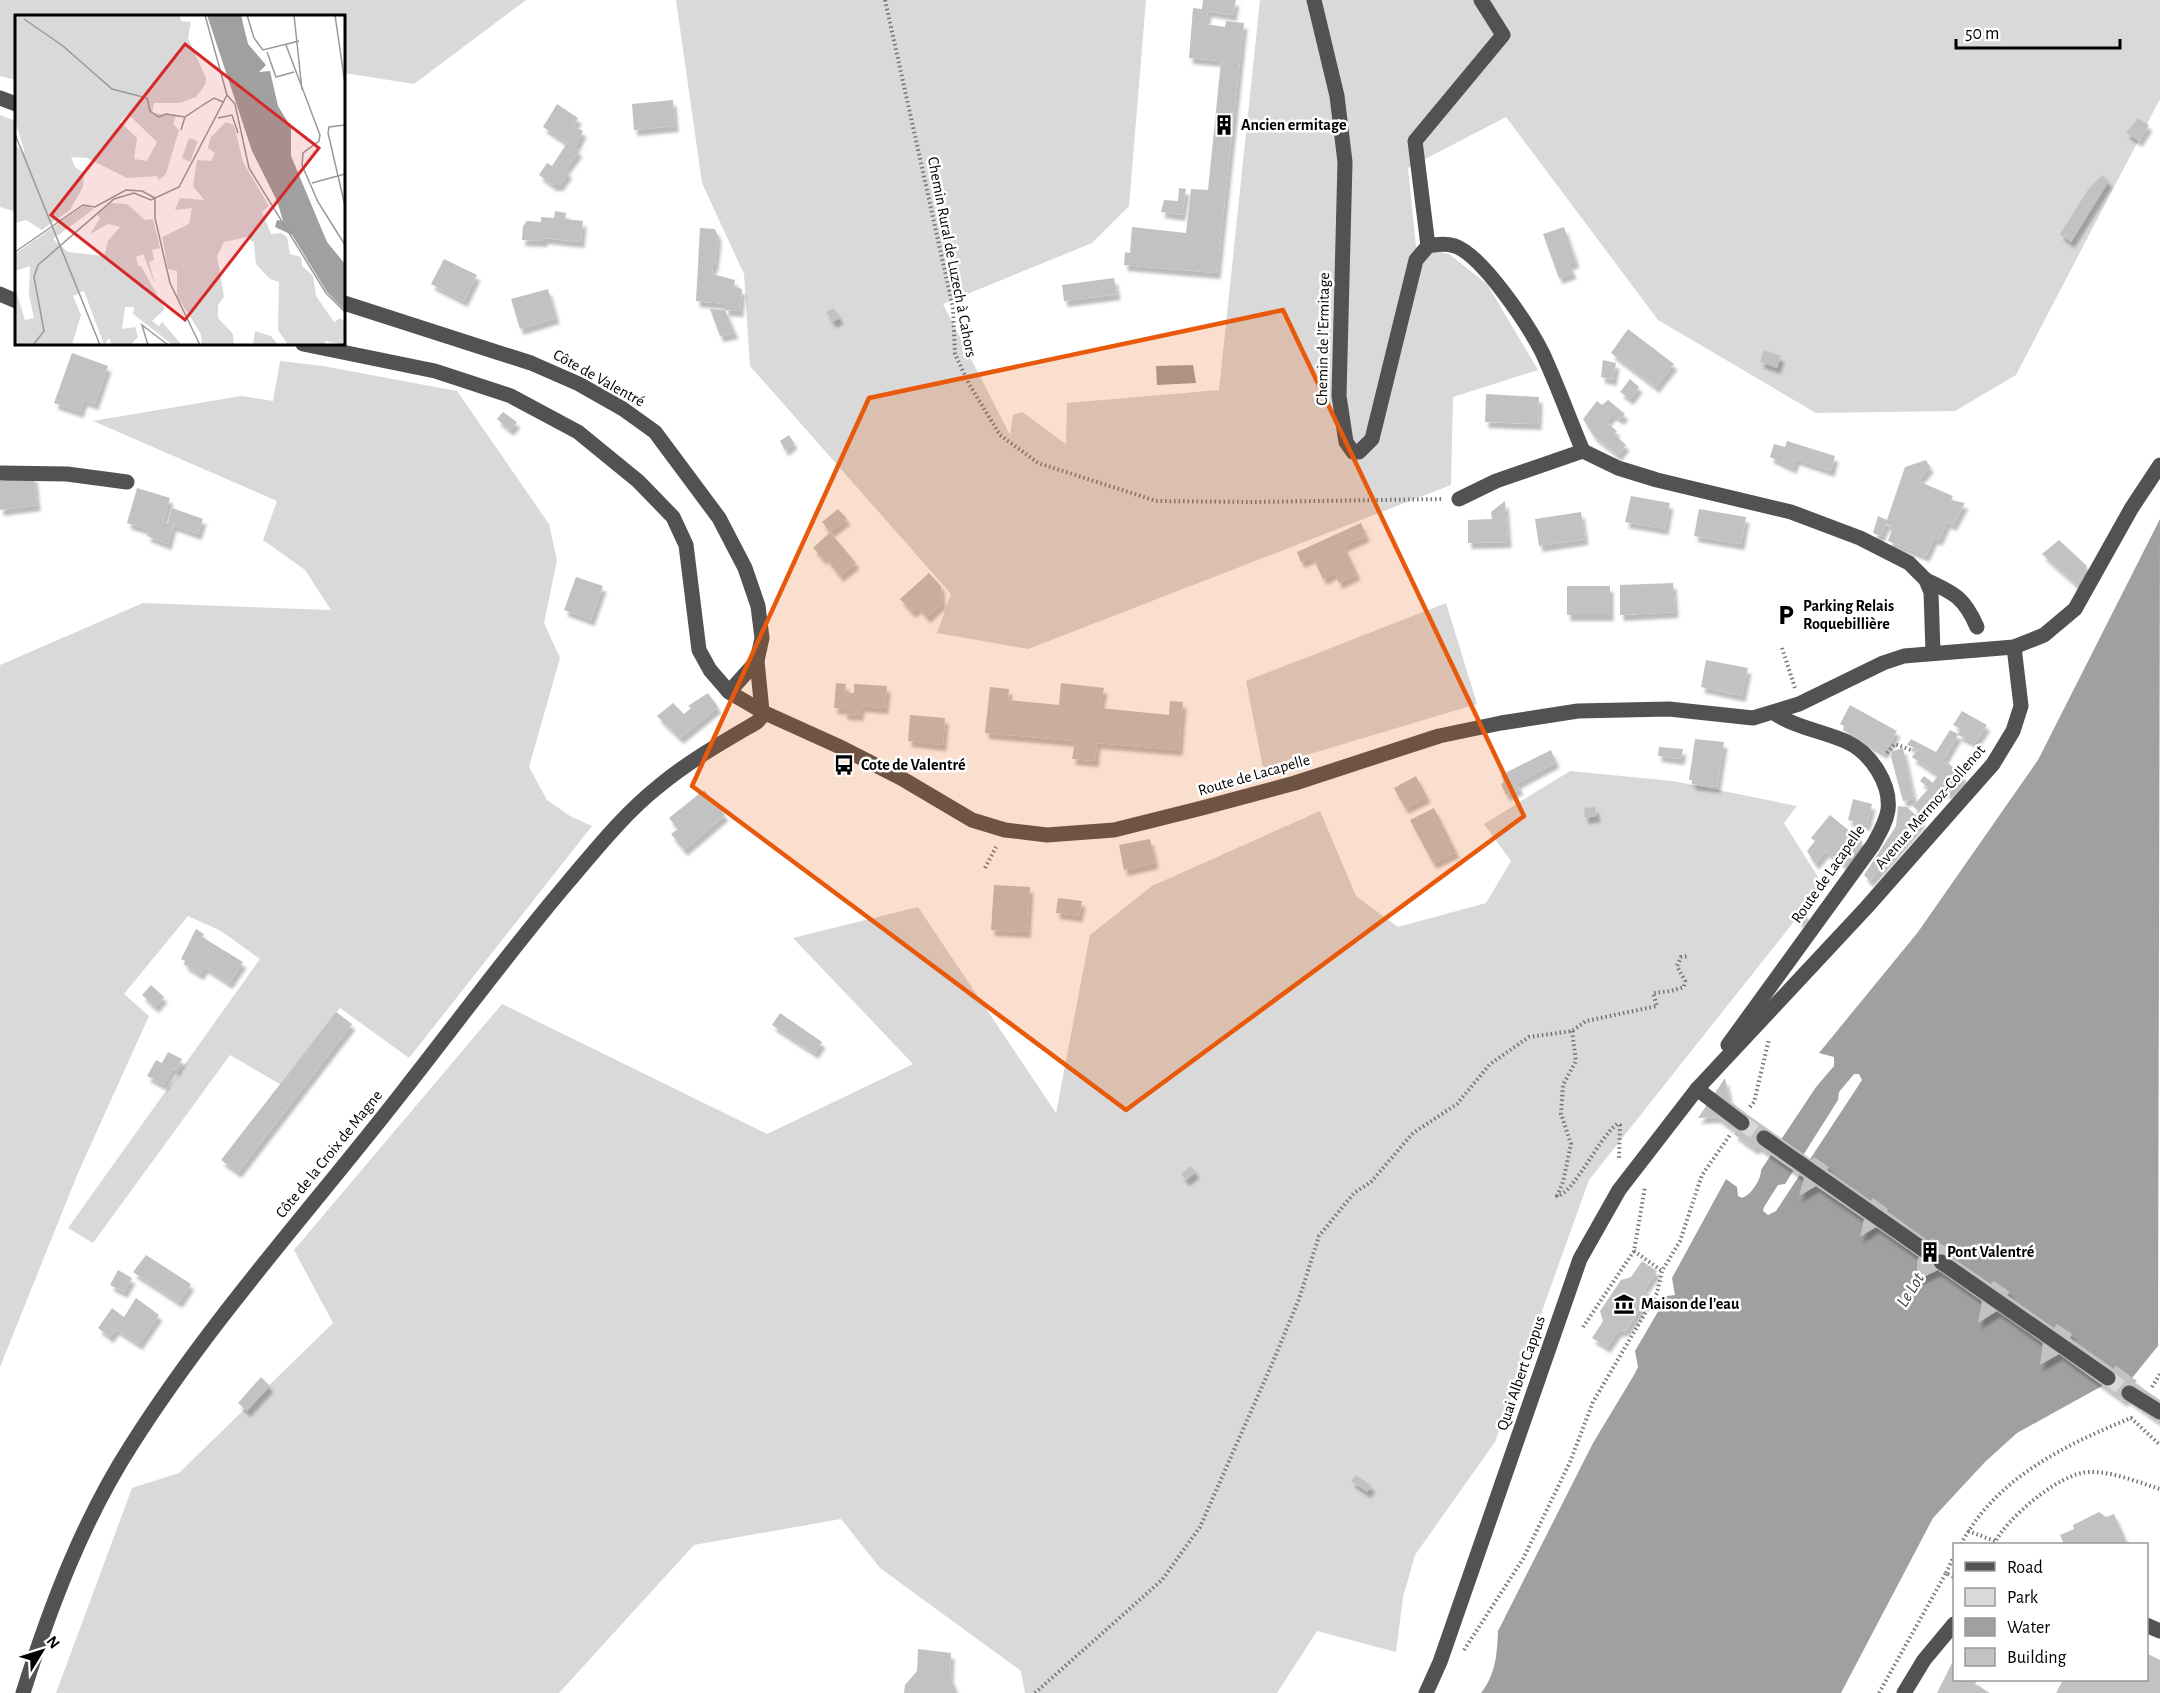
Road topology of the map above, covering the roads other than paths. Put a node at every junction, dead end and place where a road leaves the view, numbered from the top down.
1 (1314, 0) edge
2 (1481, 0) edge
3 (0, 98) edge
4 (15, 104) edge
5 (1428, 246) junction
6 (0, 294) edge
7 (15, 301) edge
8 (345, 303) edge
9 (308, 345) edge
10 (1583, 451) junction
11 (2160, 465) edge
12 (0, 473) edge
13 (127, 482) dead end
14 (1459, 499) road end
15 (1926, 580) junction
16 (1977, 627) dead end
17 (2014, 647) junction
18 (1933, 652) junction
19 (757, 662) junction
20 (729, 692) junction
21 (763, 712) junction
22 (1774, 713) junction
23 (1697, 1089) junction
24 (1738, 1126) tunnel mouth
25 (1764, 1138) tunnel mouth
26 (1924, 1250) dead end
27 (1941, 1262) dead end
28 (2108, 1378) tunnel mouth
29 (2129, 1393) tunnel mouth
30 (2160, 1412) edge
31 (1953, 1625) edge
32 (23, 1693) edge
33 (1426, 1693) edge
34 (1904, 1693) edge

1 - 5 street, Chemin de l'Ermitage
2 - 5 street
3 - 4 street
5 - 10 street
6 - 7 street
8 - 19 street, Côte de Valentré
9 - 20 street, Route de Lacapelle
10 - 14 street
10 - 15 street
11 - 17 street
12 - 13 street
15 - 16 street
15 - 18 street
17 - 18 street, Route de Lacapelle
17 - 23 street, Avenue Mermoz-Collenot
18 - 22 street, Route de Lacapelle
19 - 20 street
19 - 21 street, Côte de Valentré
20 - 21 street, Route de Lacapelle
21 - 22 street, Route de Lacapelle
21 - 32 street, Côte de la Croix de Magne
22 - 23 street, Route de Lacapelle
23 - 24 street
23 - 33 street, Quai Albert Cappus
25 - 26 street
27 - 28 street
29 - 30 street
31 - 34 street

